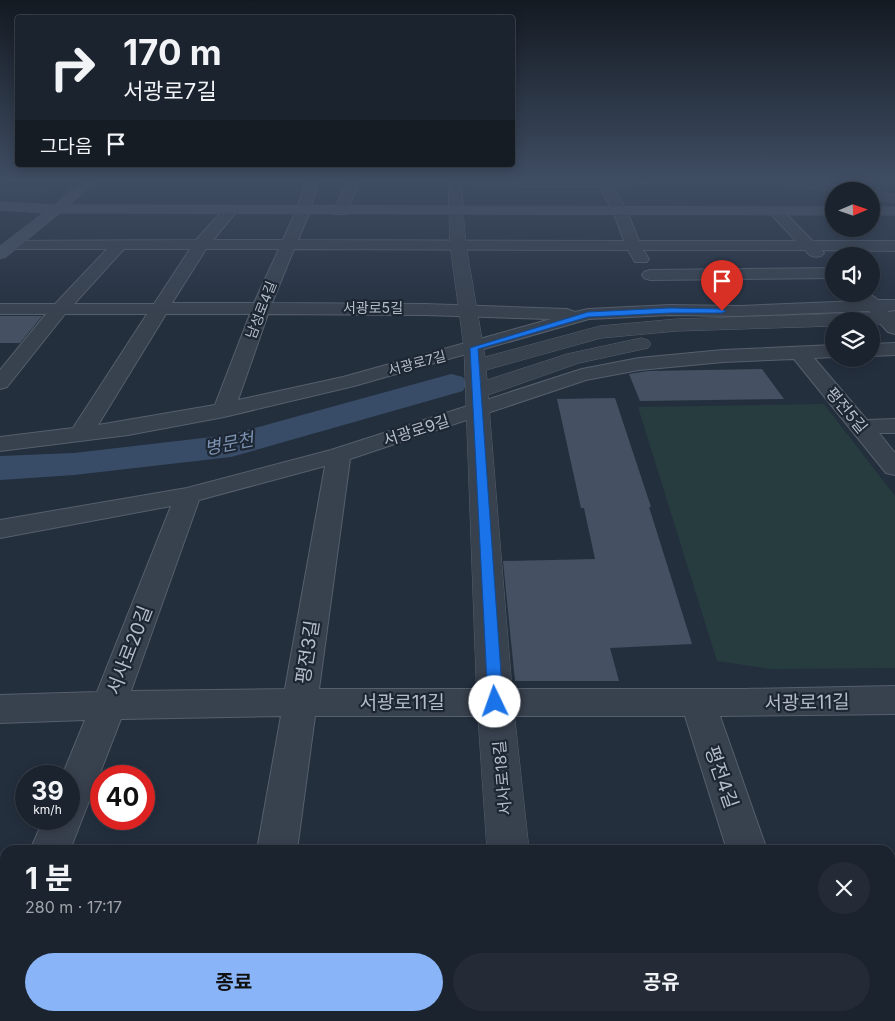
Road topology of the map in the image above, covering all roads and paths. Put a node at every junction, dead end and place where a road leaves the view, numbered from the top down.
1 (35, 227) edge
2 (216, 227) edge
3 (296, 227) edge
4 (457, 227) edge
5 (626, 227) edge
6 (790, 227) edge
7 (13, 244) junction
8 (120, 244) junction
9 (201, 244) junction
10 (288, 244) junction
11 (458, 245) junction
12 (633, 246) junction
13 (808, 246) junction
14 (895, 246) edge
15 (0, 254) edge
16 (825, 261) edge
17 (825, 274) edge
18 (664, 299) junction
19 (261, 308) junction
20 (0, 309) edge
21 (60, 309) junction
22 (159, 309) junction
23 (467, 309) junction
24 (588, 314) junction
25 (886, 314) edge
26 (825, 334) edge
27 (895, 349) edge
28 (880, 350) edge
29 (825, 351) edge
30 (799, 352) junction
31 (476, 379) junction
32 (0, 383) edge
33 (224, 410) junction
34 (895, 426) edge
35 (862, 427) junction
36 (80, 435) junction
37 (0, 444) edge
38 (339, 455) junction
39 (895, 468) edge
40 (188, 495) junction
41 (0, 530) edge
42 (495, 702) junction
43 (894, 702) edge
44 (299, 703) junction
45 (698, 703) junction
46 (109, 705) junction
47 (0, 709) edge
48 (80, 777) edge
49 (58, 830) edge
50 (52, 845) edge
51 (278, 845) edge
52 (508, 845) edge
53 (745, 845) edge

1 - 7 main road
2 - 9 street
3 - 10 street, 남성로4길
4 - 11 street
5 - 12 street
6 - 13 street
7 - 8 street
7 - 15 main road
8 - 9 street
8 - 21 street
9 - 10 street
9 - 22 street
10 - 11 street
10 - 19 street, 남성로4길
11 - 12 street
11 - 23 street
12 - 13 street
12 - 18 street
13 - 14 street
13 - 16 street
17 - 18 street
18 - 24 street, 서광로7길
18 - 25 street, 서광로7길
18 - 31 street
19 - 22 street, 서광로5길
19 - 23 street, 서광로5길
19 - 33 street, 남성로4길
20 - 21 street, 서광로5길
21 - 22 street, 서광로5길
21 - 32 street
22 - 36 street
23 - 24 street, 서광로5길
23 - 31 street
24 - 31 street, 서광로7길
26 - 31 street
27 - 28 street
29 - 30 street, 서광로9길
30 - 31 street, 서광로9길
30 - 35 street, 평전5길
31 - 33 street, 서광로7길
31 - 38 street, 서광로9길
31 - 42 street, 서사로18길
33 - 36 street, 서광로7길
34 - 35 street
35 - 39 street, 평전5길
36 - 37 street, 서광로7길
38 - 40 street, 서광로9길
38 - 44 street, 평전3길
40 - 41 street, 서광로9길
40 - 46 street, 서사로20길
42 - 44 street, 서광로11길
42 - 45 street, 서광로11길
42 - 52 street, 서사로18길
43 - 45 street, 서광로11길
44 - 46 street, 서광로11길
44 - 51 street, 평전3길
45 - 53 street, 평전4길
46 - 47 street, 서광로11길
46 - 48 street, 서사로20길
49 - 50 street

